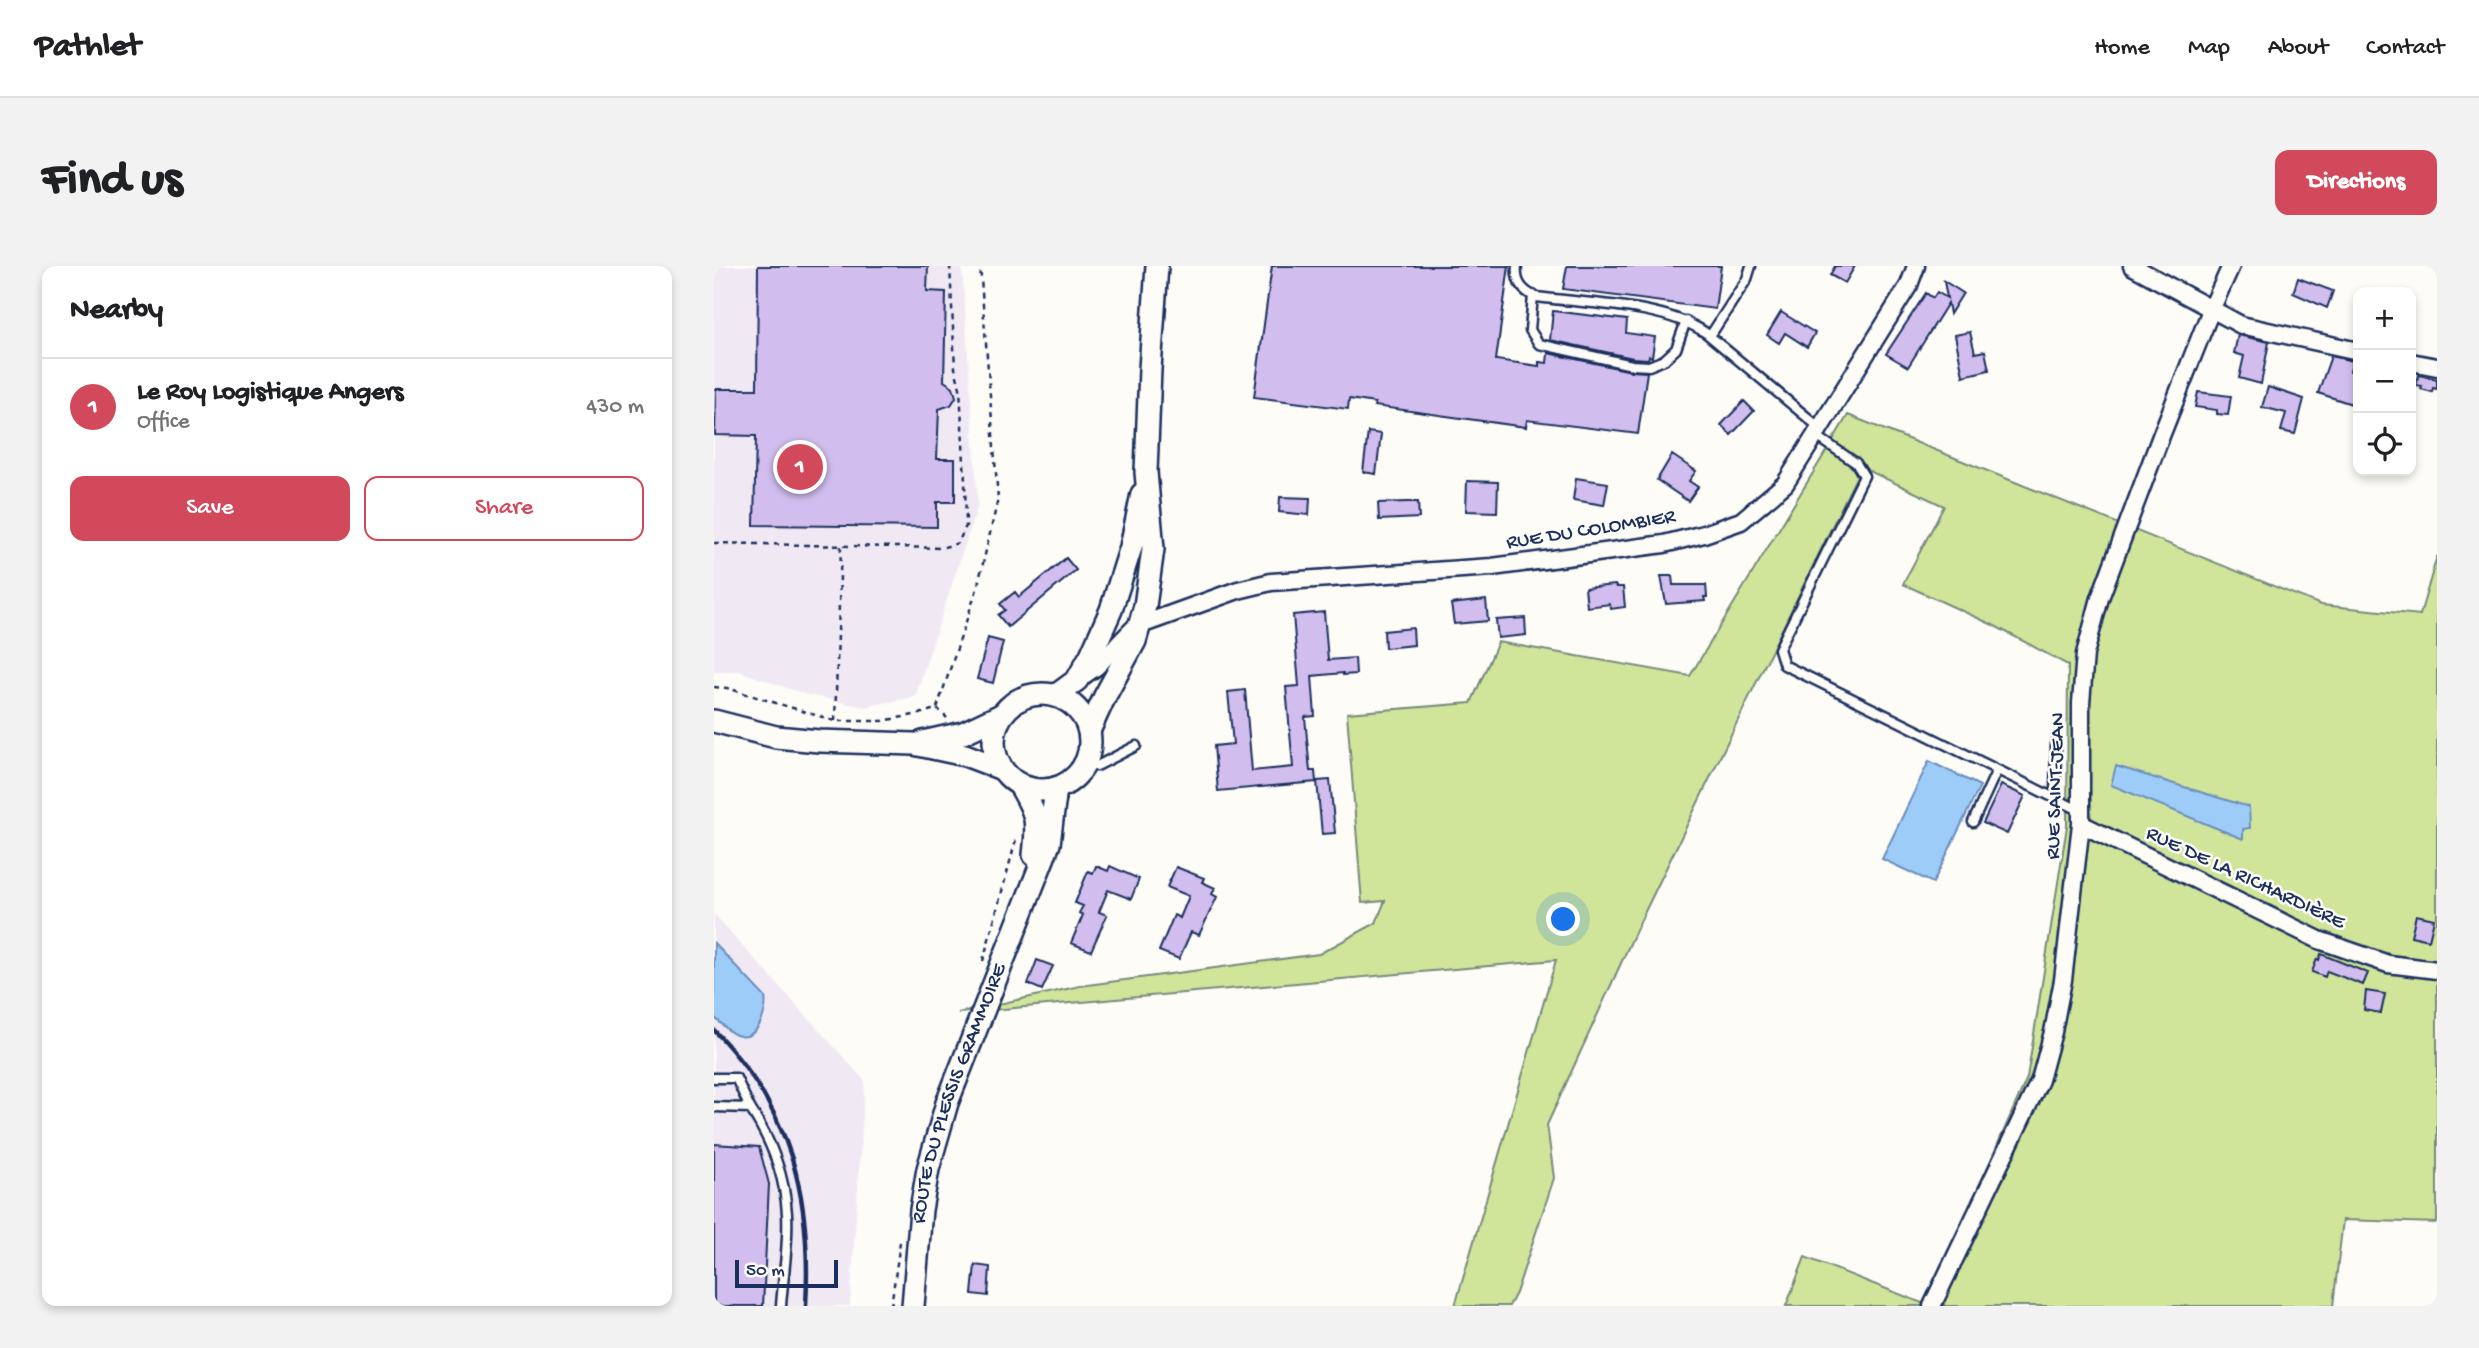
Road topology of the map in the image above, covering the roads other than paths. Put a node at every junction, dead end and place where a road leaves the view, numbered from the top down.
1 (1157, 266) edge
2 (1517, 266) edge
3 (1751, 266) edge
4 (1916, 266) edge
5 (2132, 266) edge
6 (2231, 266) edge
7 (1533, 296) junction
8 (2211, 310) junction
9 (1686, 321) junction
10 (1710, 336) junction
11 (2354, 350) edge
12 (2416, 363) edge
13 (2437, 367) edge
14 (1818, 431) junction
15 (1146, 472) junction
16 (1141, 625) junction
17 (1077, 680) junction
18 (1055, 696) junction
19 (714, 708) edge
20 (1003, 714) junction
21 (714, 721) edge
22 (1089, 731) junction
23 (819, 741) junction
24 (2056, 742) dead end
25 (914, 744) junction
26 (1136, 746) dead end
27 (1084, 765) junction
28 (1002, 769) junction
29 (1997, 770) junction
30 (1019, 784) junction
31 (1056, 788) junction
32 (2054, 798) junction
33 (2081, 817) junction
34 (1973, 822) dead end
35 (1030, 889) junction
36 (2437, 970) edge
37 (714, 1078) edge
38 (714, 1107) edge
39 (750, 1108) junction
40 (781, 1306) edge
41 (914, 1306) edge
42 (1932, 1306) edge

1 - 15 street
2 - 7 lane
3 - 10 lane
4 - 14 street, RUE DU COLOMBIER
5 - 8 street
6 - 8 street, RUE SAINT-JEAN
7 - 9 lane
7 - 9 lane
8 - 11 street
8 - 33 street, RUE SAINT-JEAN
9 - 10 lane
10 - 14 lane
12 - 13 street
14 - 16 street, RUE DU COLOMBIER
14 - 29 lane
15 - 16 street
15 - 17 street
16 - 17 street, RUE DU COLOMBIER
16 - 22 street
17 - 18 street
18 - 20 street
18 - 22 street
19 - 23 street
20 - 25 street
20 - 28 street
21 - 23 street
22 - 27 street
23 - 25 street
24 - 32 lane
25 - 28 street
26 - 27 lane
27 - 31 street
28 - 30 street
29 - 32 lane
29 - 34 lane
30 - 31 street
30 - 35 street, ROUTE DU PLESSIS GRAMMOIRE
31 - 35 street, ROUTE DU PLESSIS GRAMMOIRE
32 - 33 lane
33 - 36 street, RUE DE LA RICHARDIÈRE
33 - 42 street, RUE SAINT-JEAN
35 - 41 street, ROUTE DU PLESSIS GRAMMOIRE
37 - 39 lane
38 - 39 lane
39 - 40 lane

